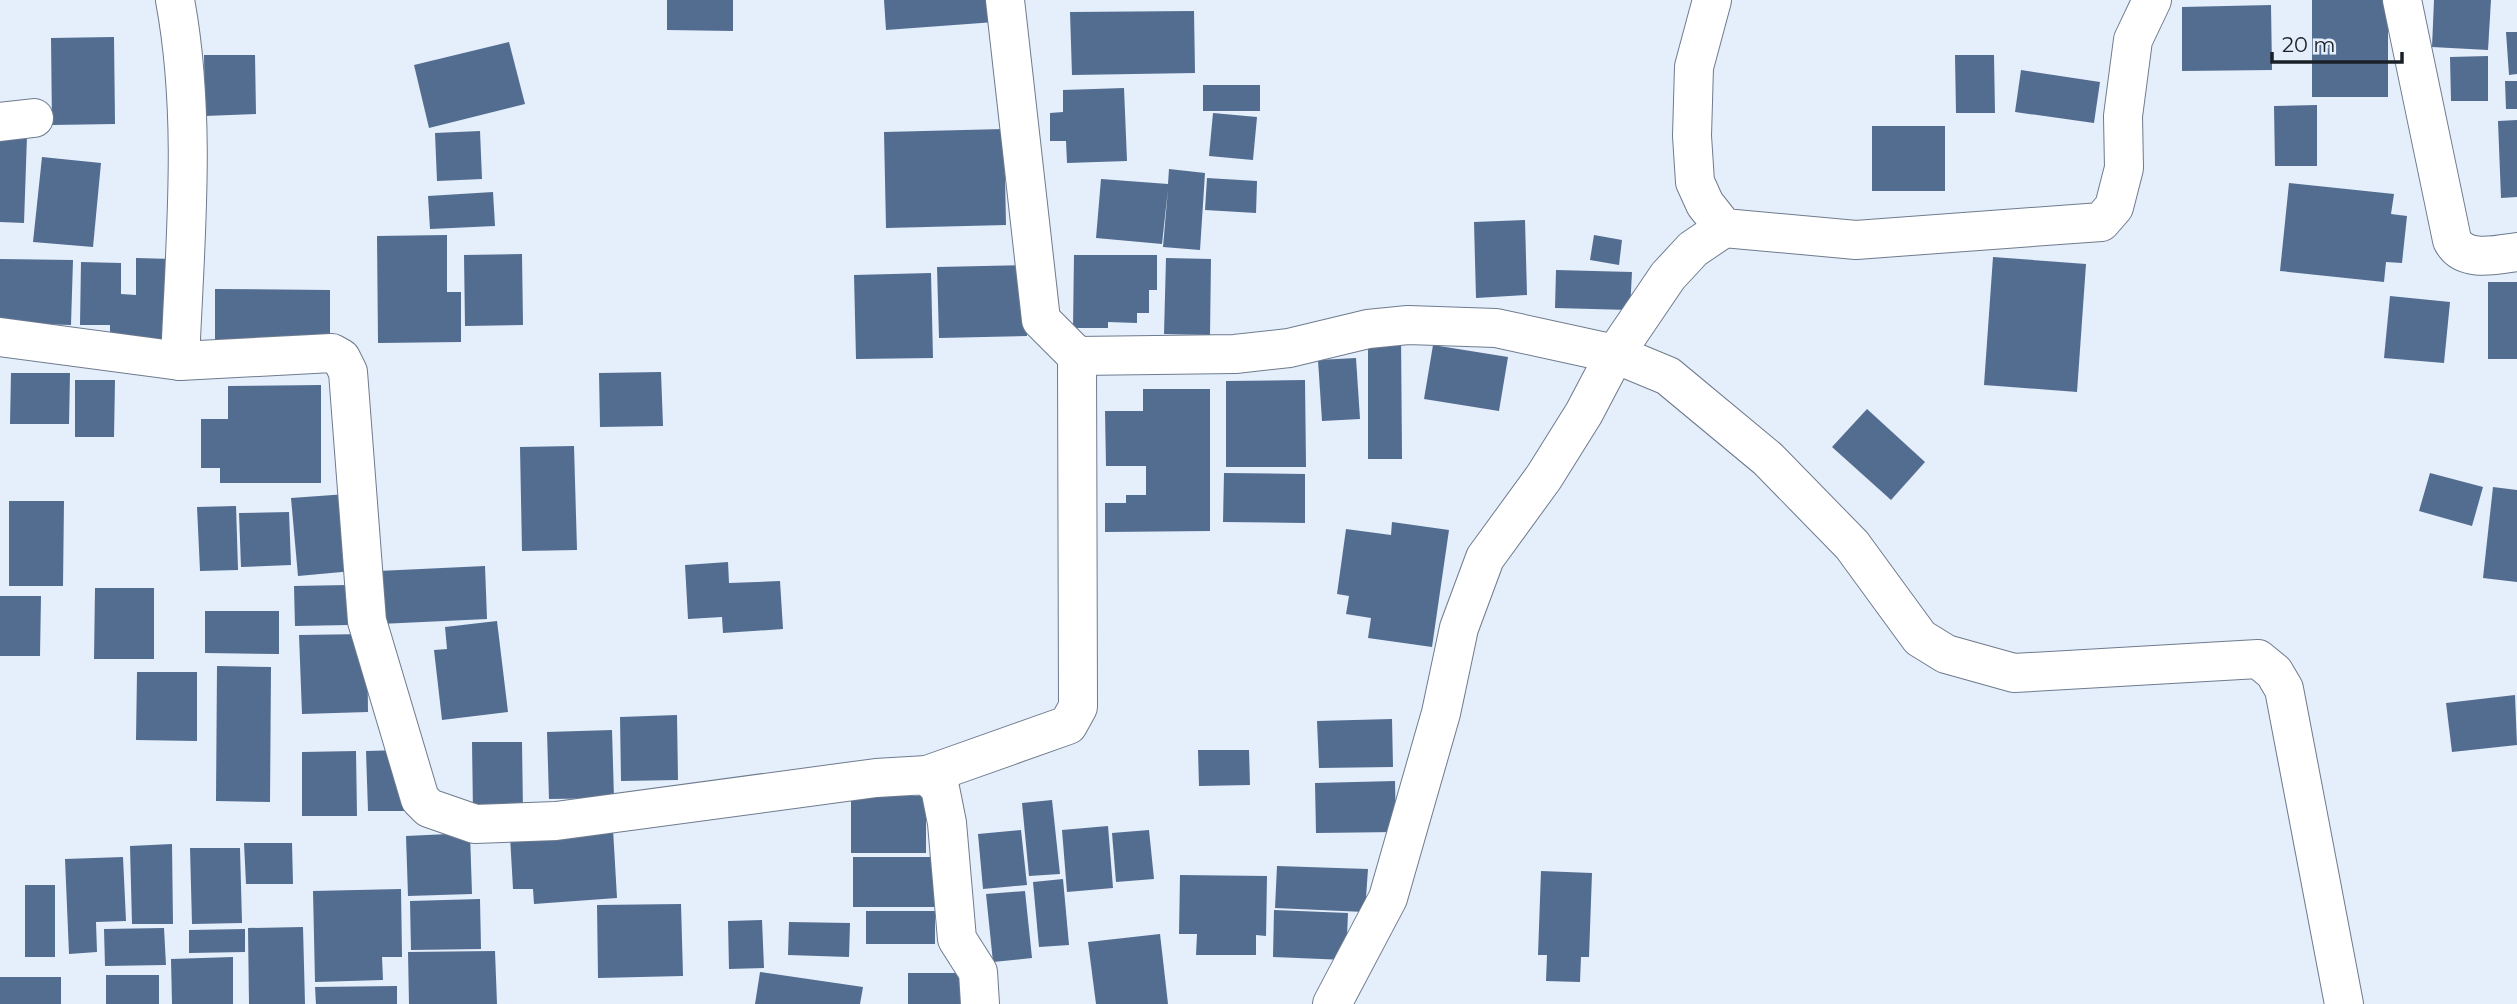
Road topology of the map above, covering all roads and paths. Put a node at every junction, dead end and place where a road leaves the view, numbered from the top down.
1 (175, 0) edge
2 (1005, 0) edge
3 (1712, 0) edge
4 (2152, 0) edge
5 (2402, 0) edge
6 (1724, 228) junction
7 (2517, 252) edge
8 (0, 337) edge
9 (1615, 354) junction
10 (1077, 356) junction
11 (180, 361) junction
12 (927, 775) junction
13 (980, 1004) edge
14 (1332, 1004) edge
15 (2344, 1004) edge

1 - 11 street
2 - 10 street
3 - 6 street
4 - 6 street
5 - 7 street
6 - 9 street
8 - 11 street
9 - 10 street
9 - 14 street
9 - 15 street
10 - 12 street
11 - 12 street
12 - 13 street

